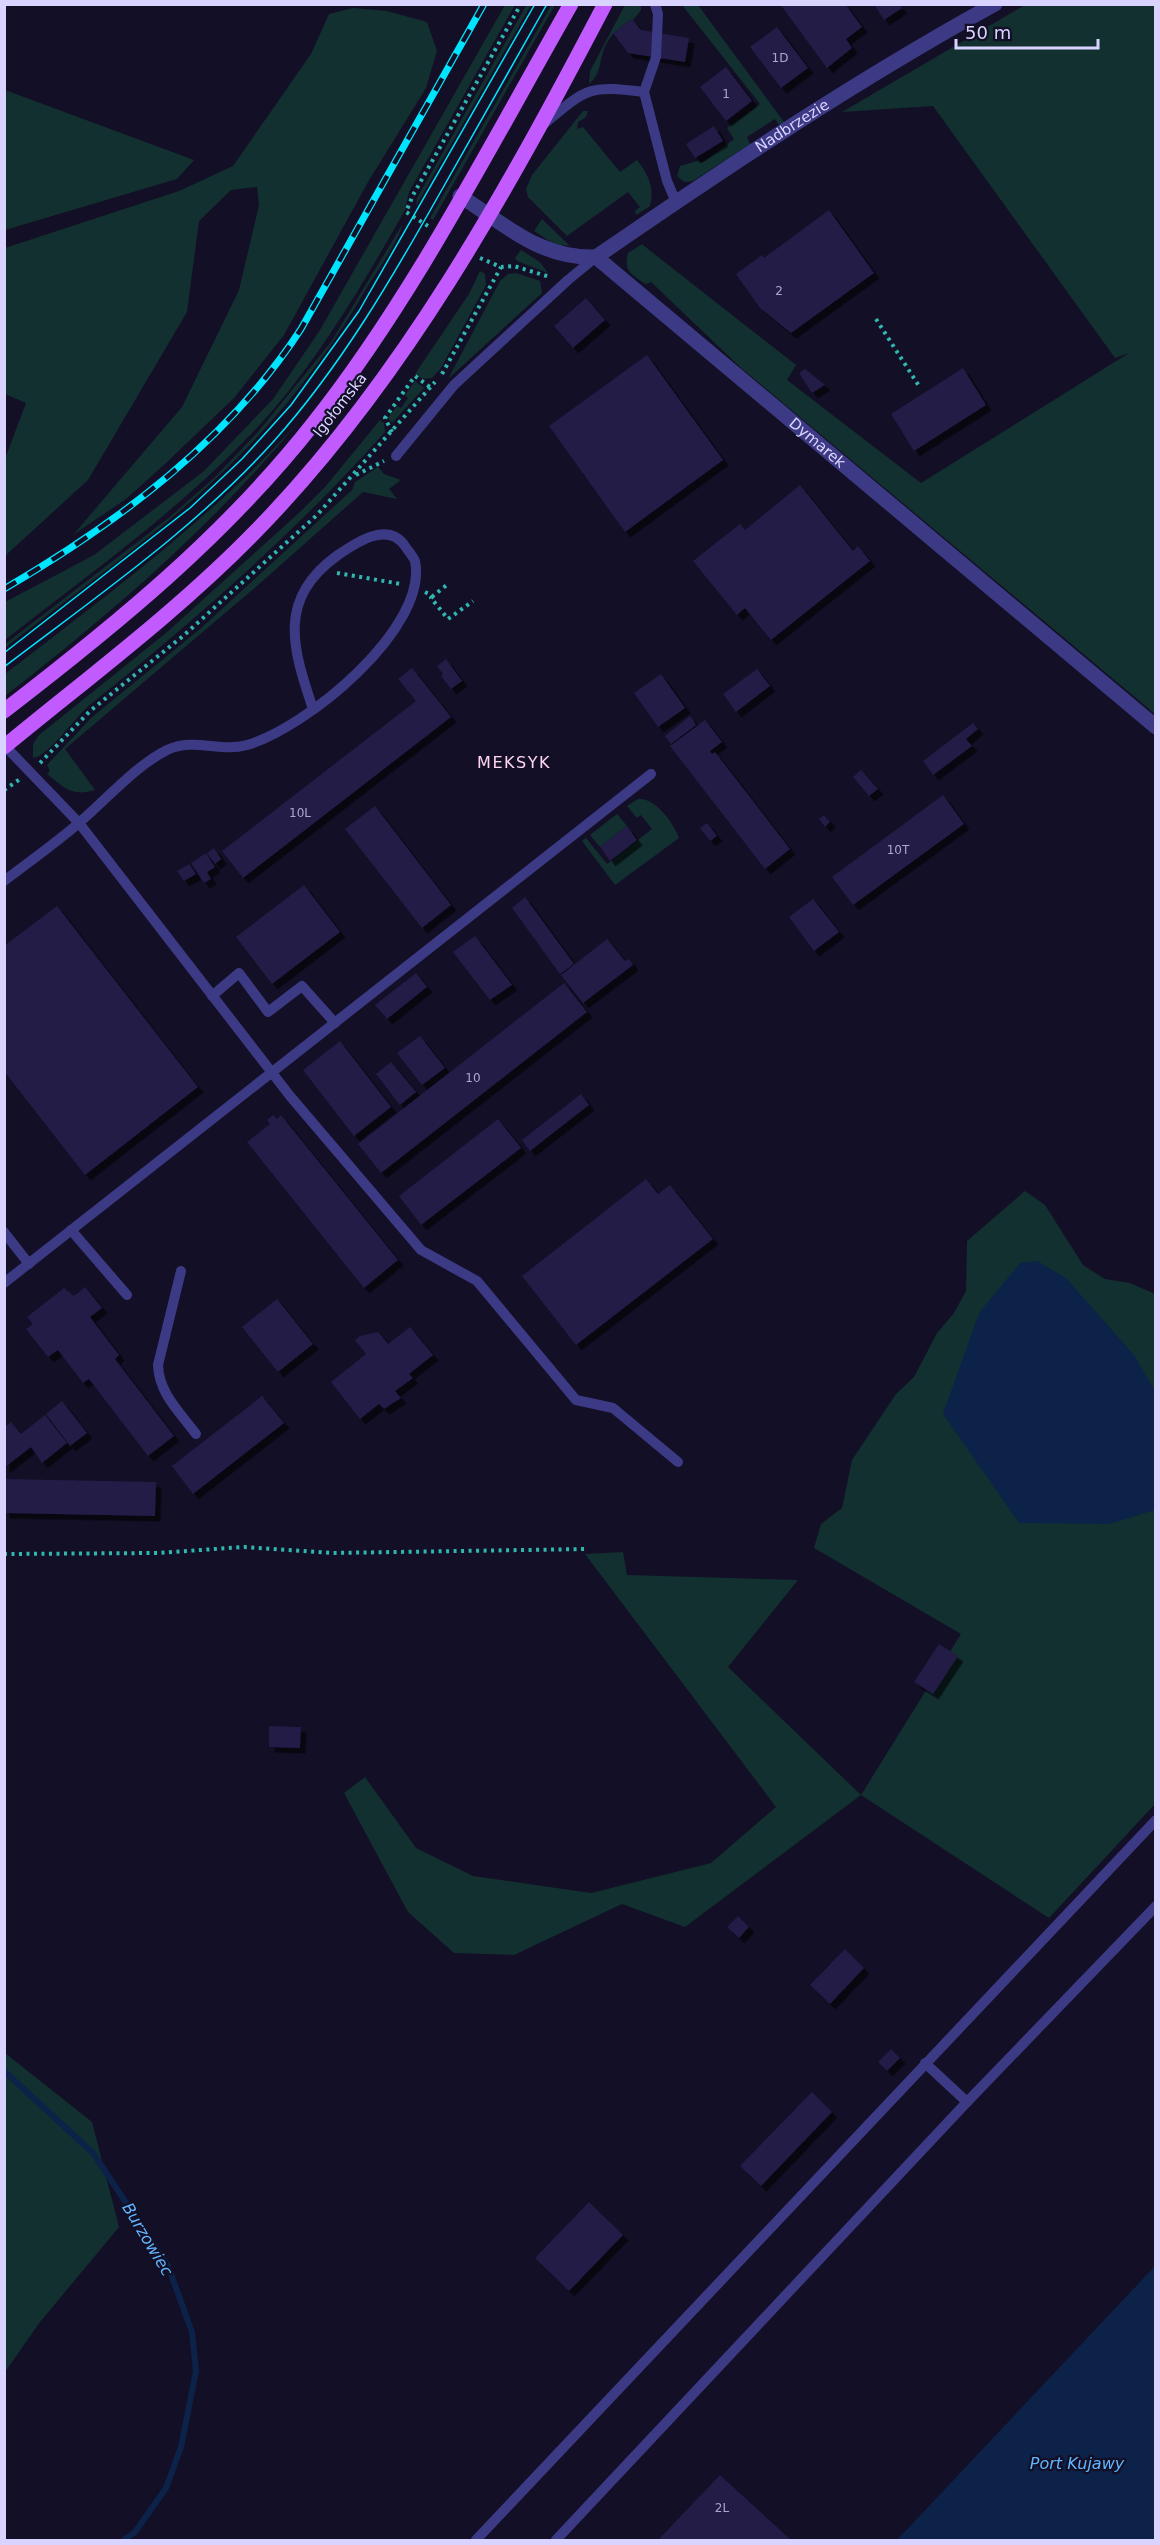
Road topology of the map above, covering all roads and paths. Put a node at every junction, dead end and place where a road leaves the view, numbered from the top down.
1 (521, 4) edge
2 (571, 4) edge
3 (605, 4) edge
4 (655, 4) edge
5 (995, 4) edge
6 (644, 92) junction
7 (537, 130) junction
8 (460, 196) junction
9 (676, 202) junction
10 (488, 214) junction
11 (426, 225) dead end
12 (596, 257) junction
13 (484, 261) dead end
14 (501, 267) junction
15 (549, 277) dead end
16 (876, 319) dead end
17 (919, 386) dead end
18 (431, 387) junction
19 (392, 432) junction
20 (396, 456) joint
21 (352, 476) junction
22 (322, 570) junction
23 (448, 584) dead end
24 (415, 587) junction
25 (433, 596) junction
26 (473, 601) dead end
27 (313, 709) junction
28 (4, 711) edge
29 (1155, 727) edge
30 (5, 747) edge
31 (36, 766) dead end
32 (651, 774) dead end
33 (22, 777) dead end
34 (4, 790) edge
35 (79, 822) junction
36 (4, 880) edge
37 (212, 996) junction
38 (334, 1023) junction
39 (272, 1073) junction
40 (71, 1230) junction
41 (4, 1232) edge
42 (29, 1264) junction
43 (181, 1271) dead end
44 (4, 1283) edge
45 (127, 1295) dead end
46 (196, 1434) dead end
47 (678, 1462) dead end
48 (588, 1549) dead end
49 (4, 1554) edge
50 (1155, 1820) edge
51 (1155, 1906) edge
52 (925, 2063) junction
53 (966, 2102) junction
54 (476, 2541) edge
55 (556, 2541) edge

1 - 11 path
2 - 8 main road, Igołomska
3 - 7 main road, Igołomska
4 - 6 lane
5 - 9 street, Nadbrzezie
6 - 7 lane
6 - 9 lane
7 - 10 main road, Igołomska
8 - 10 street
8 - 28 main road, Igołomska
9 - 12 street, Nadbrzezie
10 - 12 street
10 - 30 main road, Igołomska
12 - 20 lane
12 - 29 street, Dymarek
13 - 14 path
14 - 15 path
14 - 18 path
16 - 17 path
18 - 19 path
18 - 19 path
19 - 21 path
20 - 21 path
21 - 31 path
22 - 24 path
22 - 24 lane
22 - 27 lane
23 - 25 path
24 - 25 path
24 - 27 lane
25 - 26 path
27 - 35 lane
30 - 35 lane
32 - 38 lane
33 - 34 path
35 - 36 lane
35 - 37 lane
37 - 38 lane
37 - 39 lane
38 - 39 lane
39 - 40 lane
39 - 47 lane
40 - 42 lane
40 - 45 lane
41 - 42 lane
42 - 44 lane
43 - 46 lane
48 - 49 path
50 - 52 lane
51 - 53 lane
52 - 53 lane
52 - 54 lane
53 - 55 lane

